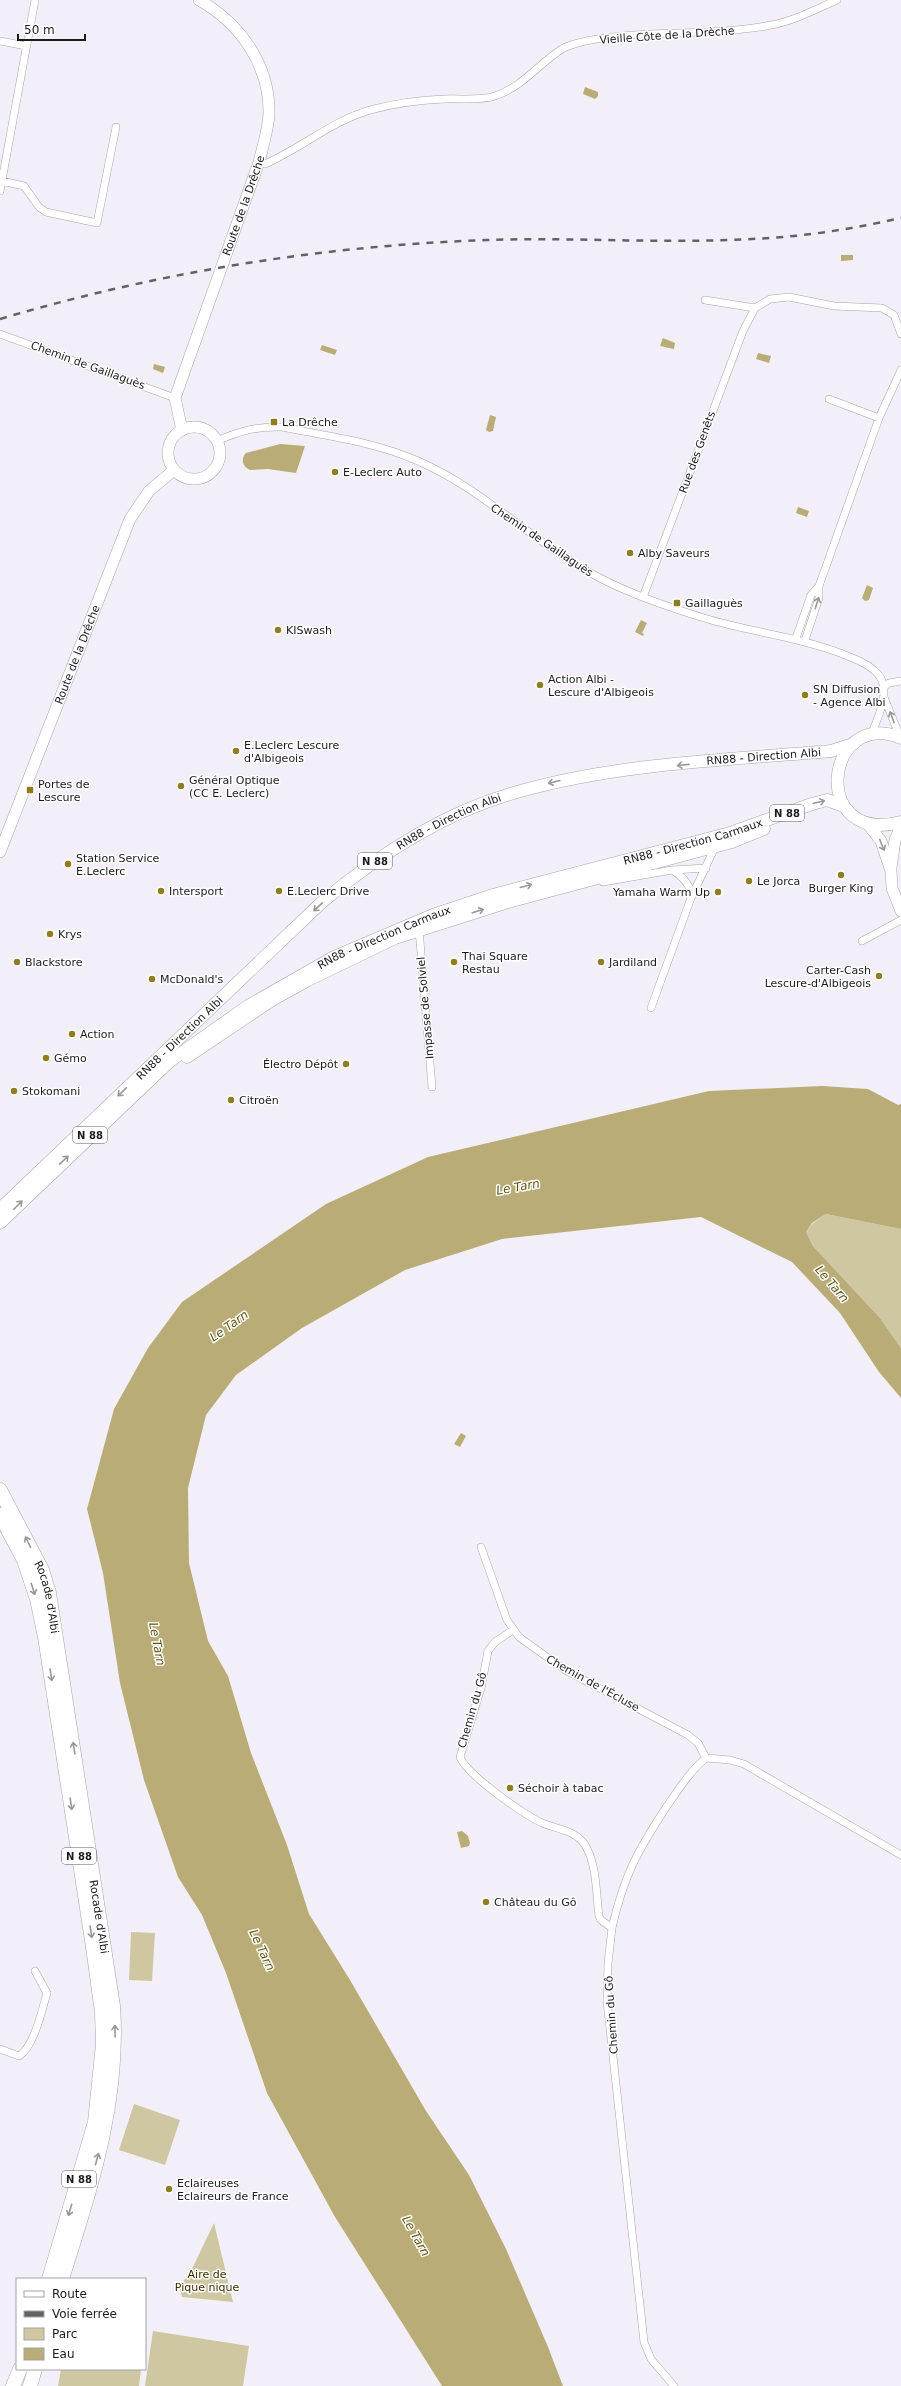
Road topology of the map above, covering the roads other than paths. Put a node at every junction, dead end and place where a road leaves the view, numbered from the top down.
1 (35, 0) edge
2 (199, 0) edge
3 (837, 0) edge
4 (0, 40) edge
5 (26, 46) junction
6 (116, 127) dead end
7 (259, 162) junction
8 (2, 181) junction
9 (0, 191) edge
10 (704, 300) dead end
11 (756, 308) junction
12 (0, 334) edge
13 (901, 334) edge
14 (901, 370) edge
15 (175, 398) junction
16 (829, 399) dead end
17 (879, 418) junction
18 (182, 430) junction
19 (217, 441) junction
20 (174, 470) junction
21 (819, 586) junction
22 (643, 597) junction
23 (796, 638) junction
24 (805, 640) junction
25 (901, 681) edge
26 (884, 687) junction
27 (884, 697) junction
28 (871, 735) junction
29 (900, 738) edge
30 (853, 744) junction
31 (844, 806) junction
32 (802, 808) junction
33 (901, 822) edge
34 (867, 823) junction
35 (901, 826) edge
36 (716, 846) junction
37 (0, 852) edge
38 (706, 868) junction
39 (672, 870) junction
40 (890, 871) junction
41 (540, 893) junction
42 (691, 898) junction
43 (901, 912) edge
44 (901, 920) edge
45 (418, 930) junction
46 (862, 941) dead end
47 (651, 1008) dead end
48 (145, 1083) junction
49 (432, 1086) dead end
50 (0, 1209) edge
51 (0, 1223) edge
52 (0, 1490) edge
53 (0, 1515) edge
54 (481, 1547) dead end
55 (513, 1630) junction
56 (706, 1758) junction
57 (901, 1855) edge
58 (612, 1928) junction
59 (35, 1971) dead end
60 (0, 2049) edge
61 (63, 2276) edge
62 (48, 2278) edge
63 (21, 2370) edge
64 (21, 2370) edge
65 (35, 2370) edge
66 (41, 2370) edge
67 (13, 2386) edge
68 (18, 2386) edge
69 (30, 2386) edge
70 (37, 2386) edge
71 (674, 2386) edge

1 - 5 street
2 - 7 street, Route de la Drêche
3 - 7 street, Vieille Côte de la Drèche
4 - 5 street
5 - 8 street
6 - 8 street
7 - 15 street, Route de la Drêche
8 - 9 street
10 - 11 street
11 - 13 street
11 - 22 street, Rue des Genêts
12 - 15 street, Chemin de Gaillaguès
14 - 17 street
15 - 18 street
16 - 17 street
17 - 21 street
18 - 19 street
18 - 20 street
19 - 20 street
19 - 22 street, Chemin de Gaillaguès
20 - 37 street, Route de la Drêche
21 - 23 street
24 -> 21 street
22 - 23 street, Chemin de Gaillaguès
23 - 24 street, Chemin de Gaillaguès
24 - 26 street, Chemin de Gaillaguès
25 - 26 street
26 - 27 street
27 - 28 street
29 -> 27 street
28 - 29 main road
28 - 30 main road, RN88 - Direction Albi
30 - 31 main road
30 -> 50 main road, RN88 - Direction Albi / N 88
32 -> 31 main road, RN88 - Direction Carmaux / N 88
31 - 34 main road
32 - 36 main road
48 -> 32 main road, RN88 - Direction Carmaux / N 88
33 - 34 main road
34 -> 40 street
35 - 40 street
36 - 38 street
36 - 41 main road
38 - 39 street
38 - 42 street
39 - 41 street
39 - 42 street
40 - 43 street
45 -> 41 main road
42 - 47 street
44 - 46 street
45 - 48 main road
45 - 49 street, Impasse de Solviel
51 -> 48 main road, RN88 - Direction Carmaux / N 88
61 -> 52 highway, Rocade d'Albi / N 88
53 -> 62 highway, Rocade d'Albi / N 88
54 - 55 street, Chemin de l'Écluse
55 - 56 street, Chemin de l'Écluse
55 - 58 street, Chemin du Gô
56 - 57 street
56 - 58 street
58 - 71 street, Chemin du Gô
59 - 60 street
63 - 67 highway
64 - 68 highway
65 - 69 highway
66 - 70 highway

